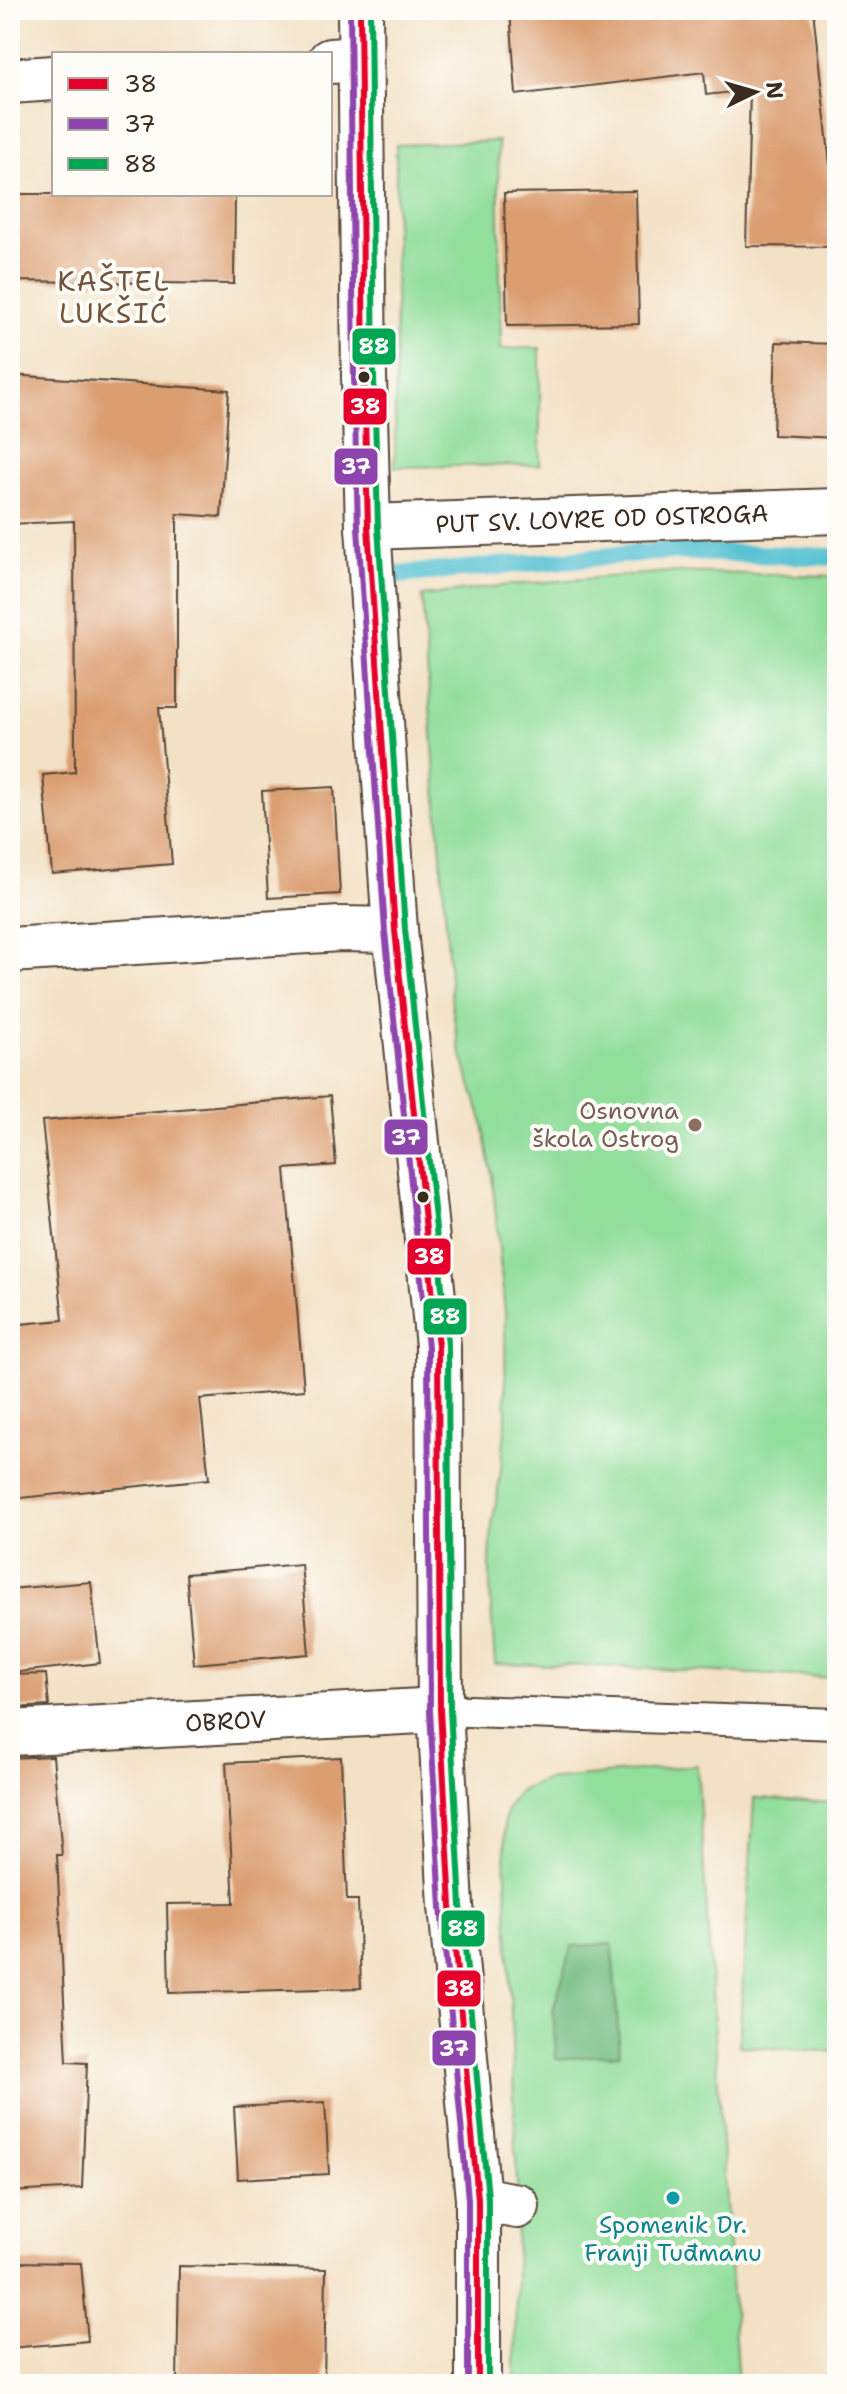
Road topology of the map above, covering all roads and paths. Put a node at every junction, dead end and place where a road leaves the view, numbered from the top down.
1 (360, 10) edge
2 (345, 60) edge
3 (52, 78) edge
4 (10, 81) edge
5 (837, 511) edge
6 (368, 527) junction
7 (395, 930) junction
8 (10, 950) edge
9 (440, 1710) junction
10 (837, 1724) edge
11 (10, 1733) edge
12 (478, 2384) edge

1 - 2 main road
2 - 6 main road
3 - 4 main road
5 - 6 main road, PUT SV. LOVRE OD OSTROGA
6 - 7 main road
7 - 8 main road
7 - 9 main road
9 - 10 lane
9 - 11 main road, OBROV
9 - 12 main road

